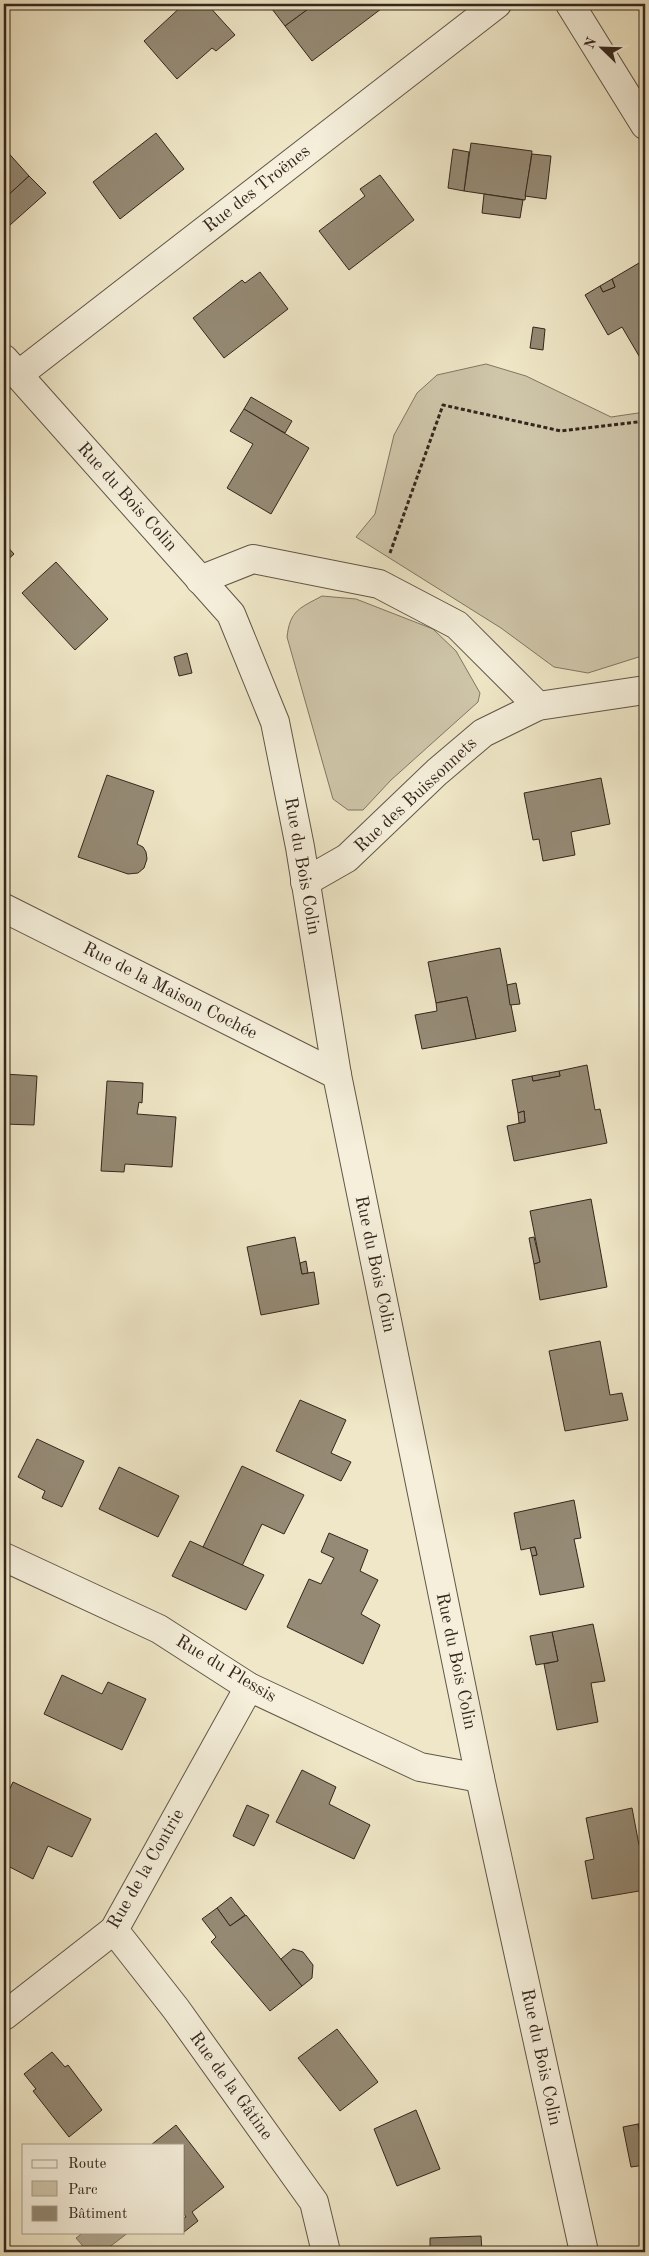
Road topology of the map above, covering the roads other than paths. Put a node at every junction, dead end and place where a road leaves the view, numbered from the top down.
1 (497, 4) edge
2 (570, 4) edge
3 (645, 125) edge
4 (11, 367) edge
5 (200, 580) junction
6 (645, 690) edge
7 (538, 706) junction
8 (305, 882) junction
9 (4, 908) edge
10 (337, 1075) junction
11 (4, 1557) edge
12 (249, 1688) junction
13 (480, 1778) junction
14 (114, 1930) junction
15 (4, 2016) edge
16 (326, 2252) edge
17 (584, 2252) edge

1 - 4 street, Rue des Troënes
2 - 3 street
4 - 5 street, Rue du Bois Colin
5 - 7 street
5 - 8 street, Rue du Bois Colin
6 - 7 street, Rue des Buissonnets
7 - 8 street, Rue des Buissonnets
8 - 10 street, Rue du Bois Colin
9 - 10 street, Rue de la Maison Cochée
10 - 13 street, Rue du Bois Colin
11 - 12 street, Rue du Plessis
12 - 13 street, Rue du Plessis
12 - 14 street, Rue de la Contrie
13 - 17 street, Rue du Bois Colin
14 - 15 street, Rue de la Contrie
14 - 16 street, Rue de la Gâtine

